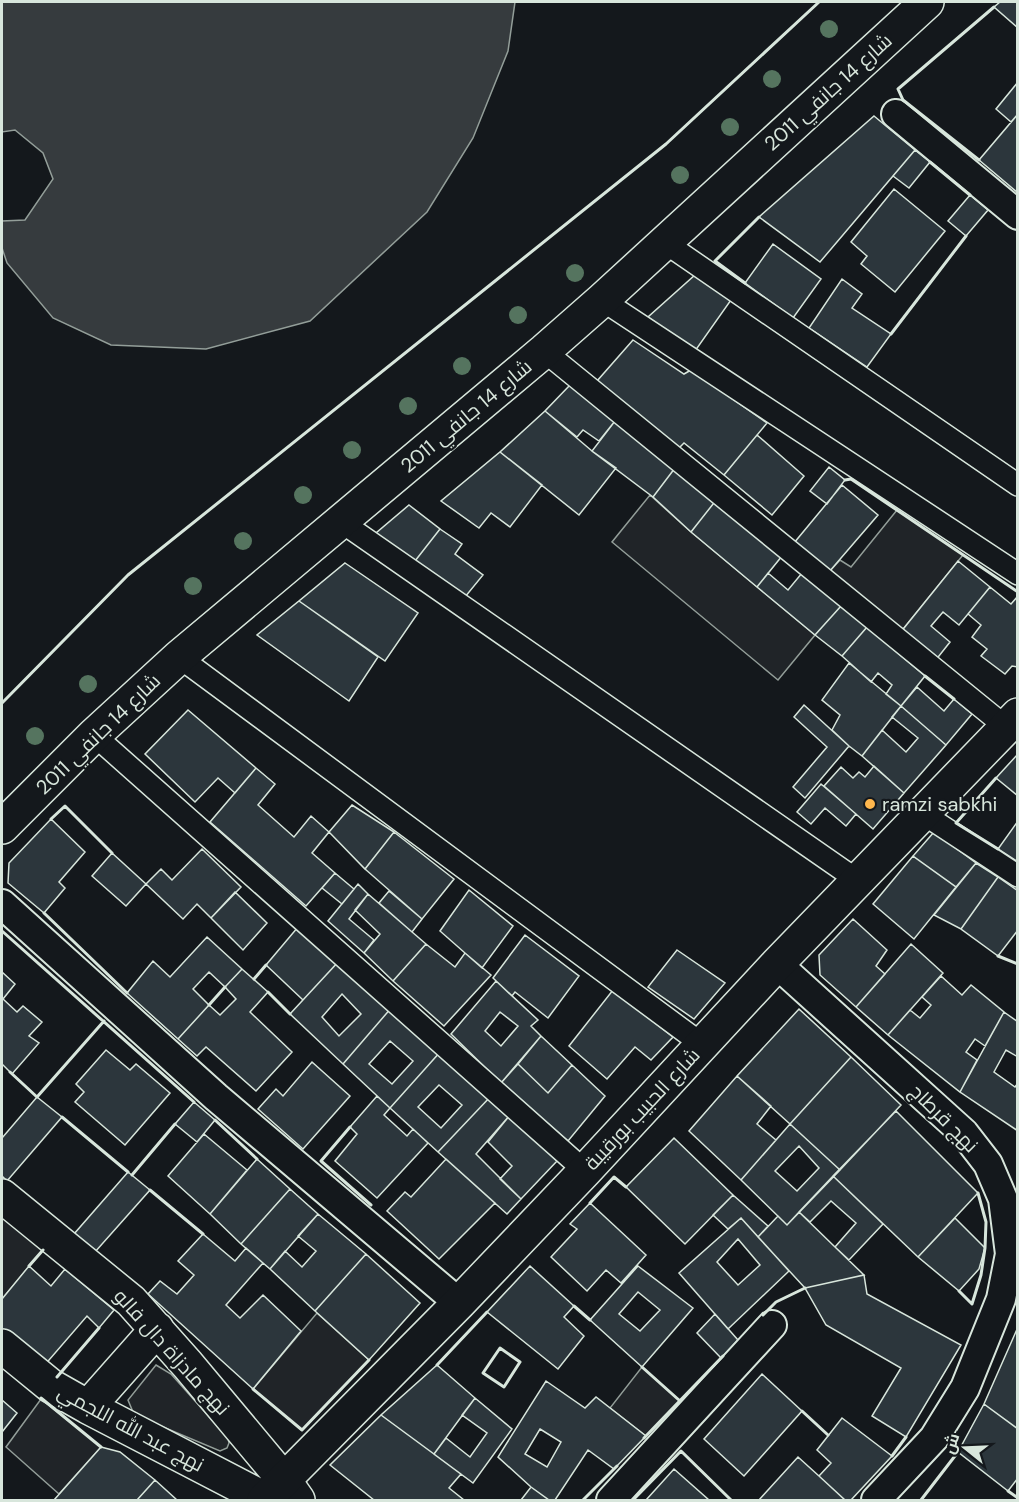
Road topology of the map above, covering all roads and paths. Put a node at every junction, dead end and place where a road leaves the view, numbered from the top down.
1 (927, 2) edge
2 (897, 114) dead end
3 (1017, 215) edge
4 (664, 242) junction
5 (603, 300) junction
6 (544, 351) junction
7 (1017, 485) edge
8 (340, 521) junction
9 (1017, 574) edge
10 (179, 657) junction
11 (1012, 721) edge
12 (94, 735) junction
13 (922, 813) junction
14 (2, 827) edge
15 (1017, 876) edge
16 (857, 880) junction
17 (2, 904) edge
18 (777, 964) junction
19 (703, 1044) junction
20 (585, 1171) junction
21 (2, 1196) edge
22 (459, 1303) junction
23 (772, 1325) dead end
24 (157, 1329) junction
25 (2, 1346) edge
26 (88, 1407) junction
27 (276, 1496) edge
28 (611, 1500) edge
29 (876, 1500) edge

1 - 4 street, شارع 14 جانفي 2011
2 - 3 street
4 - 5 street, شارع 14 جانفي 2011
4 - 7 street
5 - 6 street, شارع 14 جانفي 2011
5 - 9 street
6 - 8 street, شارع 14 جانفي 2011
6 - 11 street
8 - 10 street, شارع 14 جانفي 2011
8 - 16 street
10 - 12 street, شارع 14 جانفي 2011
10 - 19 street
11 - 13 street, شارع الحبيب بورقيبة
12 - 14 street, شارع 14 جانفي 2011
12 - 20 street
13 - 15 street
13 - 16 street, شارع الحبيب بورقيبة
16 - 18 street, شارع الحبيب بورقيبة
17 - 22 street
18 - 19 street, شارع الحبيب بورقيبة
18 - 29 street, نهج قرطاج
19 - 20 street, شارع الحبيب بورقيبة
20 - 22 street, شارع الحبيب بورقيبة
21 - 24 street, نهج مادزاة دال فالو
22 - 27 street, شارع الحبيب بورقيبة
23 - 28 street
24 - 26 street
24 - 27 street, نهج مادزاة دال فالو
25 - 26 street, نهج عبد الله اللجمي
26 - 27 street, نهج عبد الله اللجمي

